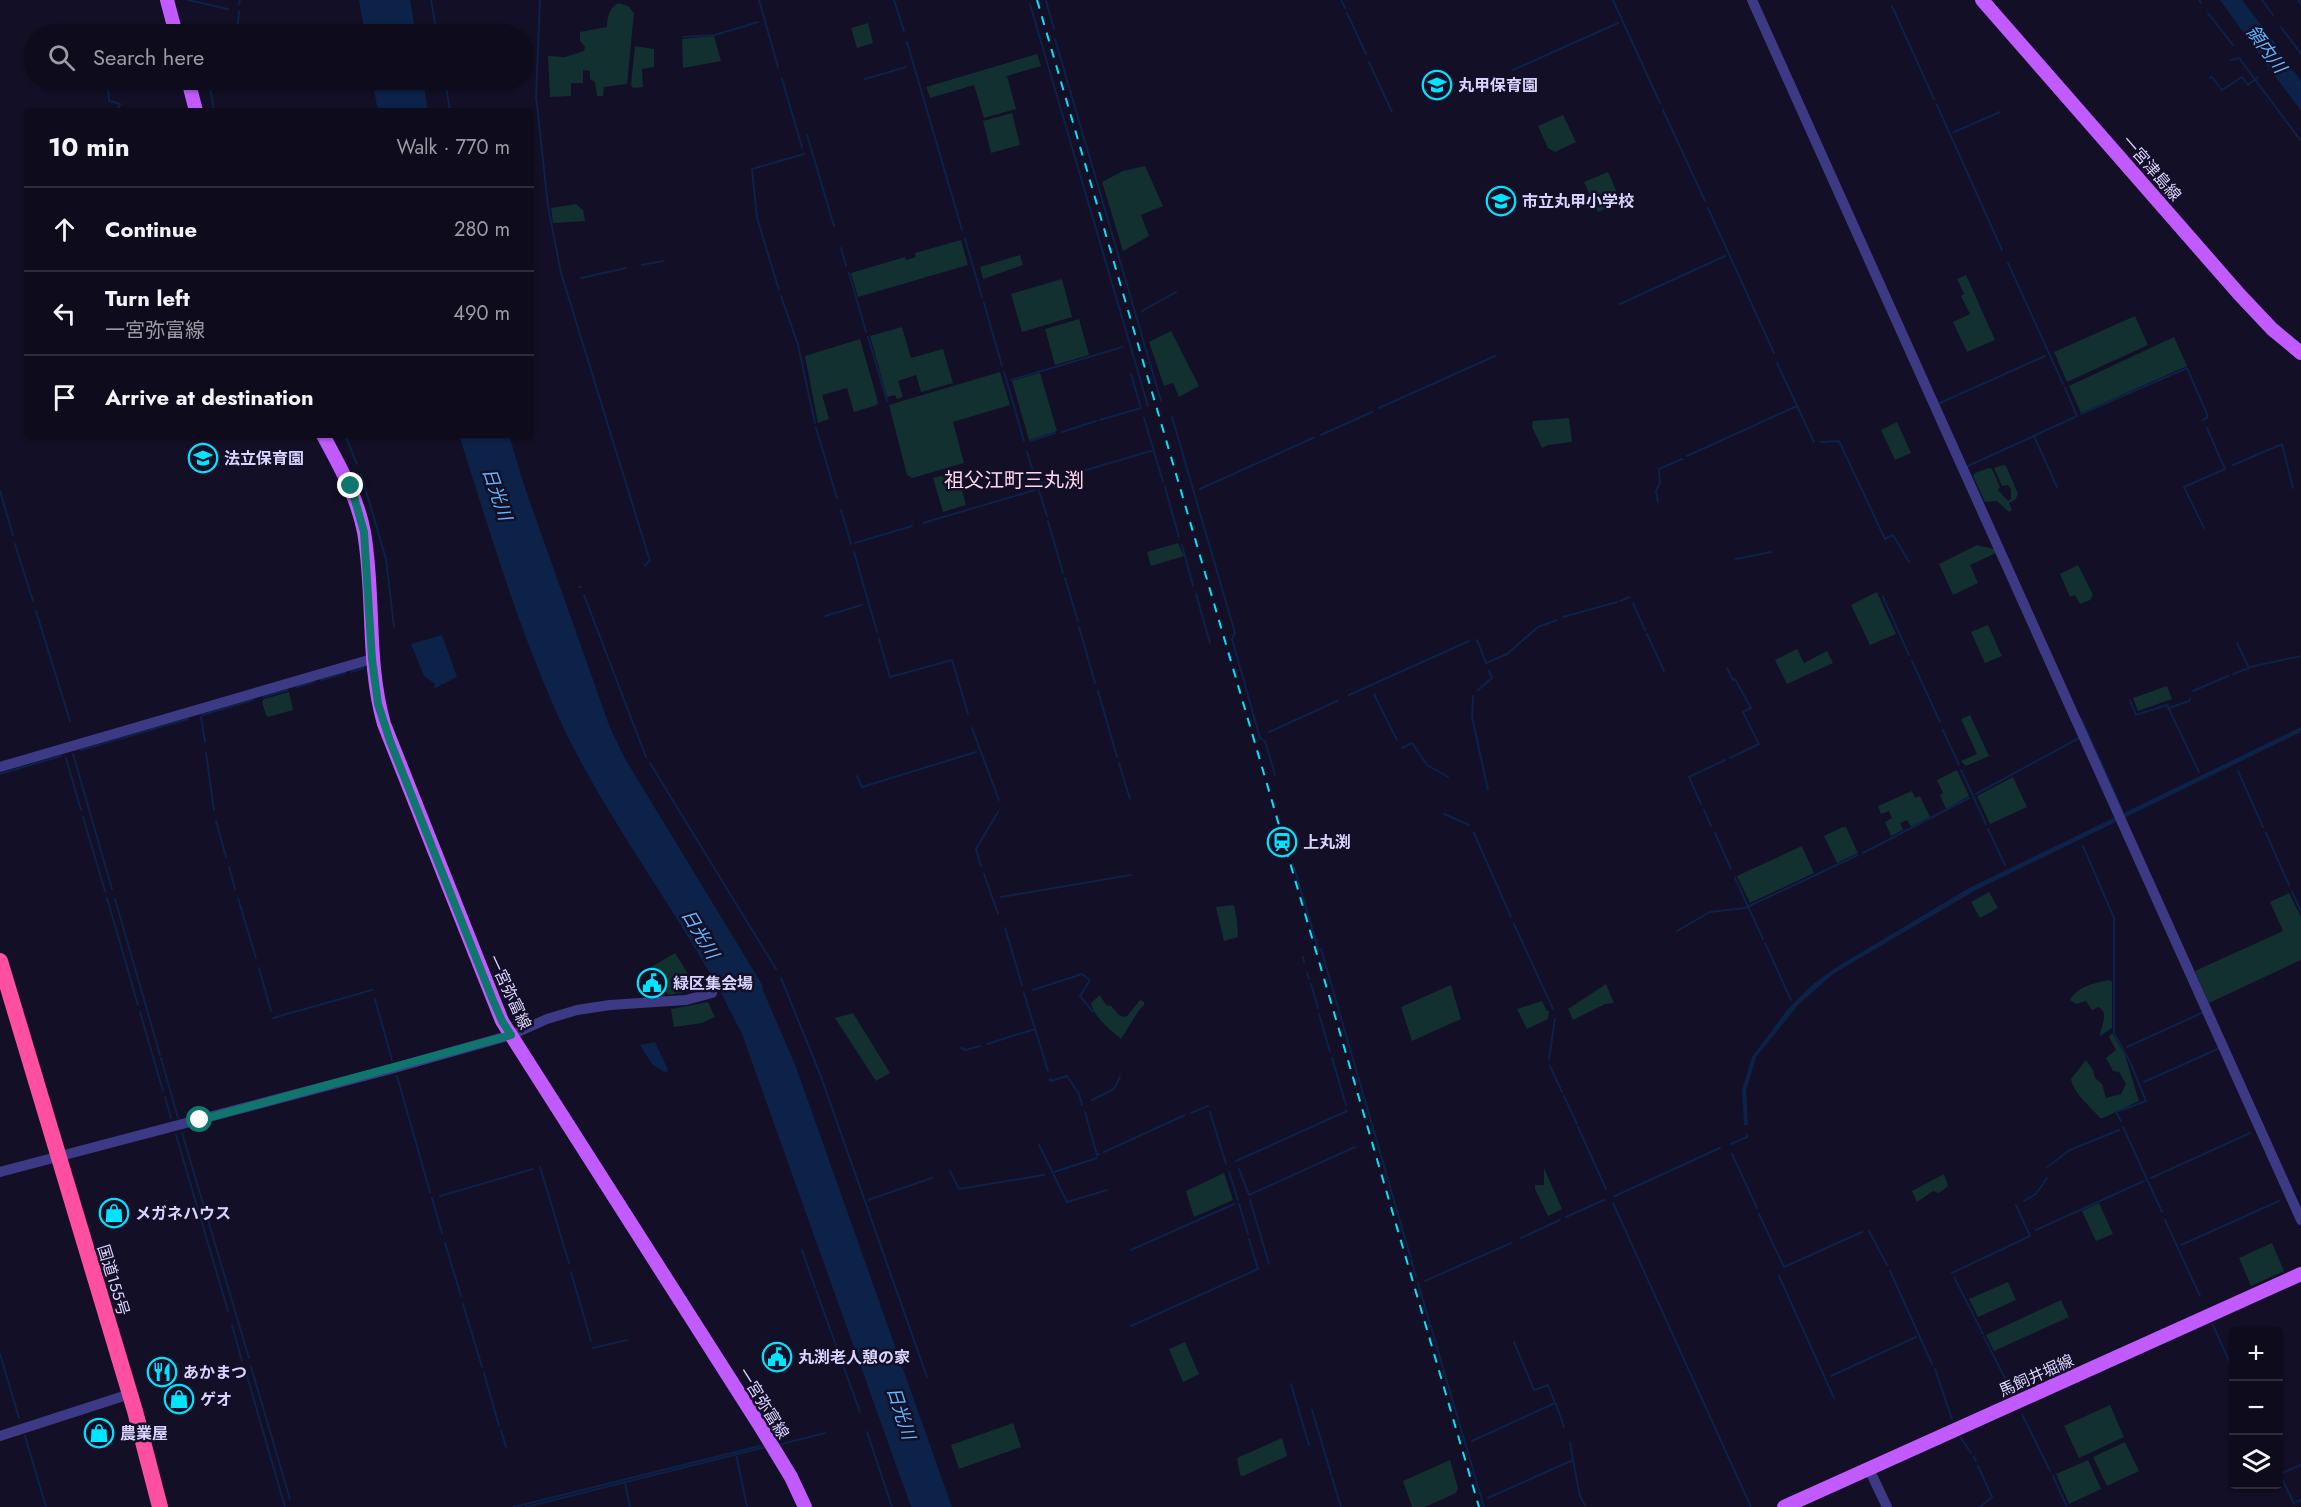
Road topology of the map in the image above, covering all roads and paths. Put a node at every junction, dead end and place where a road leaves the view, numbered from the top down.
1 (167, 0) edge
2 (1752, 0) edge
3 (1982, 0) edge
4 (173, 24) edge
5 (191, 90) edge
6 (195, 108) edge
7 (2301, 353) edge
8 (325, 438) edge
9 (372, 659) junction
10 (0, 767) edge
11 (0, 961) edge
12 (712, 993) dead end
13 (511, 1035) junction
14 (58, 1157) junction
15 (0, 1172) edge
16 (2301, 1220) edge
17 (2301, 1274) edge
18 (130, 1394) junction
19 (0, 1436) edge
20 (1869, 1469) junction
21 (160, 1507) edge
22 (805, 1507) edge
23 (1784, 1507) edge
24 (1887, 1507) edge

1 - 4 main road
2 - 16 street
3 - 7 main road, 一宮津島線
5 - 6 main road
8 - 9 main road, 一宮弥富線
9 - 10 street
9 - 13 main road, 一宮弥富線
11 - 14 highway, 国道155号
12 - 13 street
13 - 14 street
13 - 22 main road, 一宮弥富線
14 - 15 street
14 - 18 highway, 国道155号
17 - 20 main road, 馬飼井堀線
18 - 19 street
18 - 21 highway, 国道155号
20 - 23 main road, 馬飼井堀線
20 - 24 street

